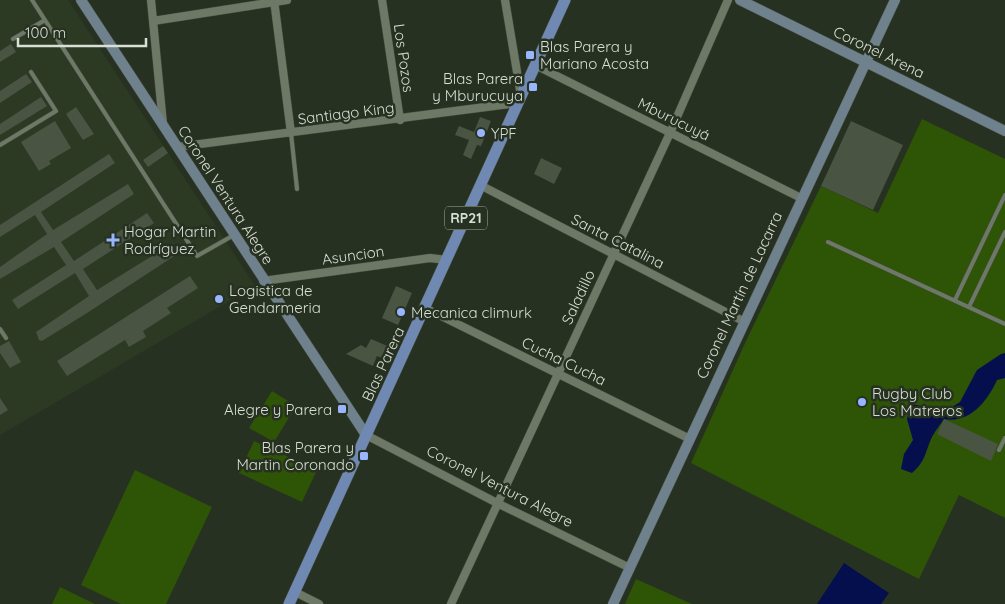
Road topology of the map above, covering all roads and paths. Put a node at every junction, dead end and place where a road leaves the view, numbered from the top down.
1 (32, 0) edge
2 (81, 0) edge
3 (150, 0) edge
4 (287, 0) edge
5 (382, 0) edge
6 (505, 0) edge
7 (565, 0) edge
8 (728, 0) edge
9 (740, 0) edge
10 (895, 0) edge
11 (274, 1) edge
12 (45, 20) junction
13 (153, 21) junction
14 (13, 39) dead end
15 (865, 61) junction
16 (535, 65) junction
17 (31, 72) dead end
18 (519, 100) junction
19 (400, 120) junction
20 (163, 124) junction
21 (1005, 131) edge
22 (291, 133) junction
23 (670, 133) junction
24 (0, 145) edge
25 (177, 147) junction
26 (480, 185) junction
27 (297, 189) dead end
28 (1005, 195) edge
29 (801, 198) junction
30 (1005, 232) edge
31 (234, 235) junction
32 (828, 242) dead end
33 (613, 255) junction
34 (447, 260) junction
35 (263, 281) junction
36 (955, 300) junction
37 (969, 307) junction
38 (425, 308) junction
39 (744, 321) junction
40 (1005, 324) edge
41 (0, 330) edge
42 (6, 338) dead end
43 (558, 374) junction
44 (366, 435) junction
45 (1005, 438) edge
46 (690, 439) junction
47 (999, 450) dead end
48 (499, 504) junction
49 (630, 568) junction
50 (295, 592) junction
51 (289, 604) edge
52 (319, 604) edge
53 (451, 604) edge
54 (613, 604) edge

1 - 12 lane
2 - 20 street, Coronel Ventura Alegre
3 - 13 street
4 - 11 street
5 - 19 street, Los Pozos
6 - 18 street
7 - 16 main road, Blas Parera / RP21
8 - 23 street, Saladillo
9 - 15 street, Coronel Arena
10 - 15 street, Coronel Martín de Lacarra
11 - 13 street
11 - 22 street
12 - 14 lane
12 - 31 lane
13 - 20 street
15 - 21 street, Coronel Arena
15 - 29 street, Coronel Martín de Lacarra
16 - 18 main road, Blas Parera / RP21
16 - 23 street, Mburucuyá
17 - 24 lane
18 - 19 street, Santiago King
18 - 26 main road, Blas Parera / RP21
19 - 22 street, Santiago King
20 - 25 street, Coronel Ventura Alegre
22 - 25 street, Santiago King
22 - 27 lane
23 - 29 street, Mburucuyá
23 - 33 street, Saladillo
25 - 31 street, Coronel Ventura Alegre
26 - 33 street, Santa Catalina
26 - 34 main road, Blas Parera / RP21
28 - 36 lane
29 - 39 street, Coronel Martín de Lacarra
30 - 37 lane
31 - 35 street, Coronel Ventura Alegre
32 - 36 lane
33 - 39 street, Santa Catalina
33 - 43 street, Saladillo
34 - 35 street, Asuncion
34 - 38 main road, Blas Parera / RP21
35 - 44 street, Coronel Ventura Alegre
36 - 37 lane
37 - 40 lane
38 - 43 street, Cucha Cucha
38 - 44 main road, Blas Parera / RP21
39 - 46 street, Coronel Martín de Lacarra
41 - 42 lane
43 - 46 street, Cucha Cucha
43 - 48 street, Saladillo
44 - 48 street, Coronel Ventura Alegre
44 - 50 main road, Blas Parera / RP21
45 - 47 lane
46 - 49 street, Coronel Martín de Lacarra
48 - 49 street, Coronel Ventura Alegre
48 - 53 street, Saladillo
49 - 54 street, Coronel Martín de Lacarra
50 - 51 main road, Blas Parera / RP21
50 - 52 street

